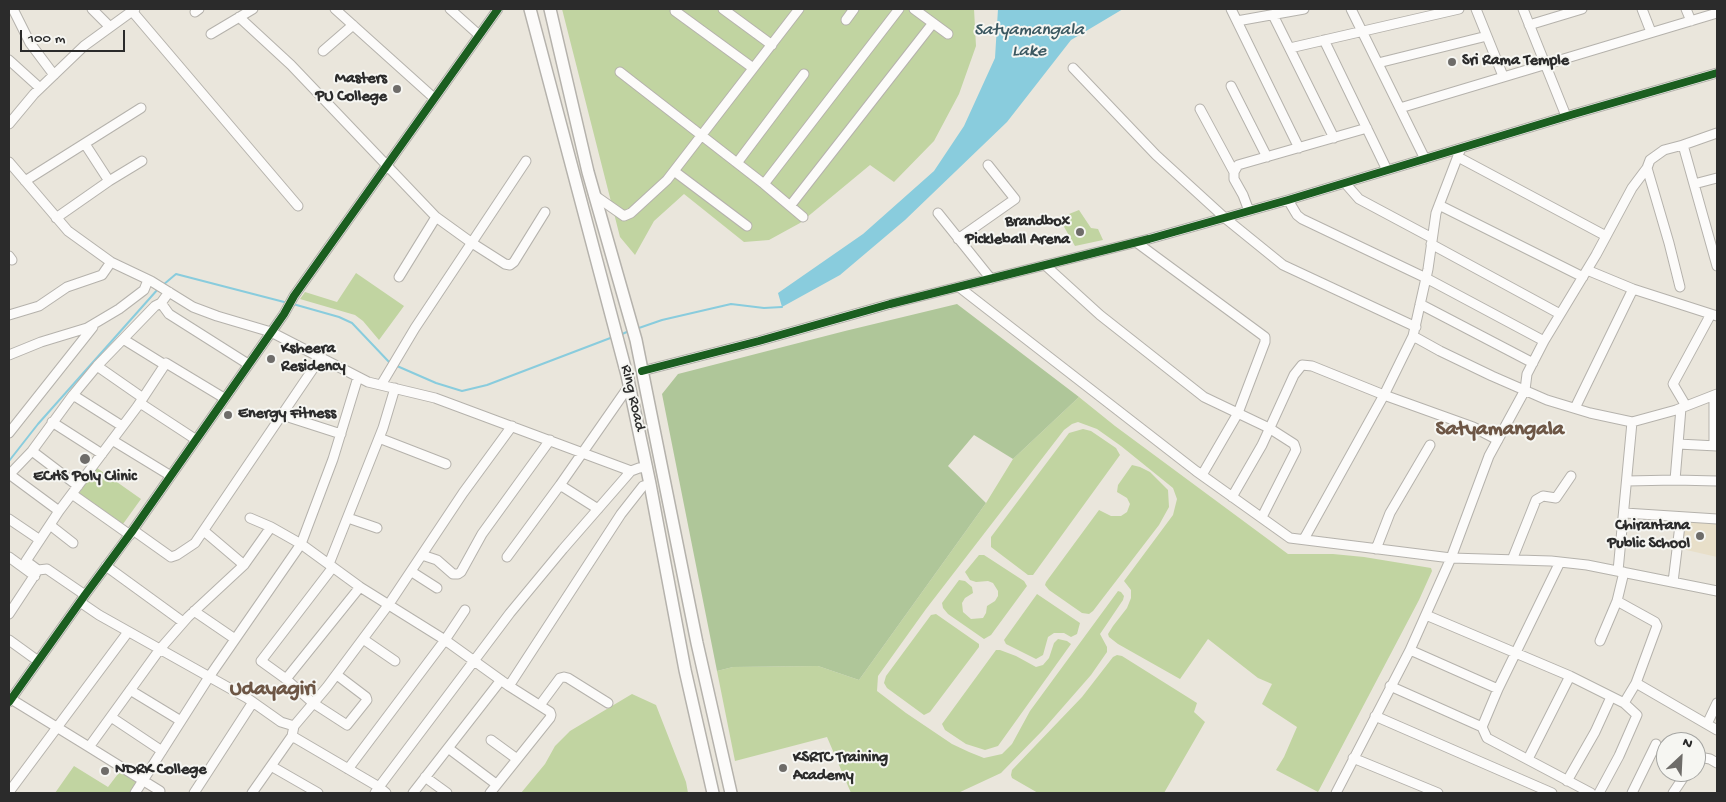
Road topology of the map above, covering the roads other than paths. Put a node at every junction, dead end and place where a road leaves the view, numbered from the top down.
1 (13, 9) edge
2 (92, 9) edge
3 (253, 9) edge
4 (335, 9) edge
5 (450, 9) edge
6 (498, 9) edge
7 (530, 9) edge
8 (550, 9) edge
9 (724, 9) edge
10 (854, 9) edge
11 (899, 9) edge
12 (914, 9) edge
13 (1231, 9) edge
14 (1304, 9) edge
15 (1351, 9) edge
16 (1459, 9) edge
17 (1476, 9) edge
18 (1523, 9) edge
19 (1582, 9) edge
20 (1642, 9) edge
21 (1686, 9) edge
22 (133, 10) edge
23 (796, 10) edge
24 (675, 11) dead end
25 (1717, 13) edge
26 (1273, 14) junction
27 (239, 17) junction
28 (846, 20) dead end
29 (1691, 20) junction
30 (1237, 21) junction
31 (933, 23) junction
32 (353, 25) junction
33 (1529, 25) junction
34 (110, 27) junction
35 (1362, 31) junction
36 (1651, 32) junction
37 (211, 34) dead end
38 (948, 34) dead end
39 (479, 35) junction
40 (1487, 36) junction
41 (1324, 40) junction
42 (772, 44) junction
43 (1290, 48) junction
44 (323, 50) dead end
45 (9, 60) edge
46 (1378, 63) junction
47 (1545, 64) junction
48 (754, 68) junction
49 (1073, 68) dead end
50 (620, 72) dead end
51 (1717, 73) edge
52 (804, 74) dead end
53 (54, 75) junction
54 (1503, 76) junction
55 (1231, 86) dead end
56 (40, 88) junction
57 (434, 98) junction
58 (141, 108) dead end
59 (1400, 108) junction
60 (1200, 109) dead end
61 (1566, 116) junction
62 (9, 124) edge
63 (1367, 128) junction
64 (1717, 133) edge
65 (702, 135) junction
66 (1334, 138) junction
67 (85, 144) junction
68 (1683, 144) junction
69 (1299, 148) junction
70 (1459, 152) junction
71 (1267, 157) junction
72 (1425, 159) junction
73 (142, 161) dead end
74 (526, 161) dead end
75 (9, 162) edge
76 (736, 163) junction
77 (386, 164) junction
78 (988, 165) dead end
79 (1647, 168) junction
80 (1387, 170) junction
81 (674, 171) junction
82 (1234, 172) junction
83 (1717, 178) edge
84 (25, 181) junction
85 (109, 181) junction
86 (1345, 182) junction
87 (764, 184) junction
88 (1694, 184) junction
89 (594, 195) junction
90 (1288, 200) junction
91 (1439, 205) junction
92 (298, 206) dead end
93 (790, 206) junction
94 (1249, 211) junction
95 (545, 212) dead end
96 (938, 214) dead end
97 (436, 217) junction
98 (803, 217) dead end
99 (56, 218) junction
100 (1225, 218) junction
101 (747, 226) dead end
102 (1606, 236) junction
103 (958, 239) junction
104 (1432, 241) junction
105 (1136, 242) junction
106 (472, 243) junction
107 (111, 262) junction
108 (1045, 265) junction
109 (1717, 266) edge
110 (1585, 274) junction
111 (399, 277) dead end
112 (1426, 278) junction
113 (991, 279) junction
114 (150, 280) junction
115 (959, 287) junction
116 (1680, 287) dead end
117 (1633, 289) junction
118 (168, 291) junction
119 (161, 303) junction
120 (1420, 304) junction
121 (1560, 314) junction
122 (9, 315) edge
123 (1714, 315) edge
124 (96, 323) junction
125 (1415, 331) junction
126 (271, 332) junction
127 (123, 339) junction
128 (1544, 342) junction
129 (9, 355) edge
130 (321, 358) junction
131 (1533, 363) junction
132 (248, 364) junction
133 (165, 365) junction
134 (97, 366) junction
135 (642, 372) junction
136 (358, 377) junction
137 (628, 380) junction
138 (381, 385) junction
139 (395, 388) junction
140 (1525, 390) junction
141 (73, 394) junction
142 (1384, 395) junction
143 (1716, 395) edge
144 (224, 398) junction
145 (141, 401) junction
146 (1684, 407) junction
147 (1575, 408) junction
148 (1238, 413) junction
149 (282, 415) junction
150 (52, 422) junction
151 (1632, 422) junction
152 (122, 426) junction
153 (512, 426) junction
154 (1269, 428) junction
155 (9, 433) edge
156 (341, 434) junction
157 (379, 438) junction
158 (195, 439) junction
159 (112, 440) junction
160 (550, 440) junction
161 (1498, 440) junction
162 (1678, 444) junction
163 (1430, 445) dead end
164 (1715, 446) edge
165 (32, 451) junction
166 (582, 453) junction
167 (102, 454) junction
168 (446, 464) dead end
169 (647, 467) junction
170 (632, 471) junction
171 (9, 474) edge
172 (1202, 475) junction
173 (171, 476) junction
174 (1571, 476) dead end
175 (1675, 480) junction
176 (1627, 481) junction
177 (1717, 481) edge
178 (650, 484) junction
179 (560, 485) junction
180 (78, 486) junction
181 (72, 494) junction
182 (1232, 497) junction
183 (598, 509) junction
184 (59, 511) junction
185 (1624, 514) junction
186 (1262, 517) junction
187 (1681, 517) junction
188 (250, 518) dead end
189 (348, 518) junction
190 (9, 519) edge
191 (1717, 519) edge
192 (50, 525) junction
193 (271, 527) junction
194 (377, 528) dead end
195 (204, 532) junction
196 (132, 533) junction
197 (40, 540) junction
198 (1304, 540) junction
199 (74, 543) dead end
200 (301, 544) junction
201 (1376, 549) junction
202 (422, 556) junction
203 (507, 556) dead end
204 (9, 557) edge
205 (1451, 558) junction
206 (1512, 560) junction
207 (1560, 562) junction
208 (244, 565) junction
209 (106, 566) junction
210 (331, 566) junction
211 (412, 572) junction
212 (1621, 572) junction
213 (36, 573) junction
214 (1673, 582) junction
215 (360, 587) junction
216 (437, 588) dead end
217 (1717, 591) edge
218 (82, 599) junction
219 (1617, 601) junction
220 (389, 604) junction
221 (465, 610) dead end
222 (194, 611) junction
223 (9, 614) edge
224 (1426, 615) junction
225 (183, 622) junction
226 (128, 632) junction
227 (236, 639) junction
228 (363, 639) junction
229 (9, 640) edge
230 (445, 640) junction
231 (1600, 641) dead end
232 (160, 649) junction
233 (1410, 650) junction
234 (1516, 653) junction
235 (38, 661) junction
236 (395, 661) dead end
237 (474, 662) junction
238 (337, 675) junction
239 (210, 676) junction
240 (1570, 676) junction
241 (286, 679) junction
242 (501, 680) junction
243 (1636, 683) junction
244 (509, 686) junction
245 (1390, 686) junction
246 (1498, 689) junction
247 (130, 690) junction
248 (1612, 697) junction
249 (10, 698) edge
250 (253, 702) junction
251 (313, 703) junction
252 (608, 703) dead end
253 (1624, 703) junction
254 (1717, 703) edge
255 (540, 705) junction
256 (1375, 716) junction
257 (111, 717) junction
258 (181, 721) junction
259 (1707, 724) junction
260 (294, 726) junction
261 (1482, 727) junction
262 (57, 728) junction
263 (1717, 730) edge
264 (292, 736) junction
265 (491, 740) dead end
266 (1656, 744) dead end
267 (89, 748) junction
268 (448, 748) junction
269 (162, 751) junction
270 (1353, 758) junction
271 (1528, 758) junction
272 (517, 760) junction
273 (271, 766) junction
274 (348, 769) junction
275 (425, 777) junction
276 (144, 781) junction
277 (1567, 781) junction
278 (1681, 782) edge
279 (496, 784) junction
280 (160, 791) dead end
281 (380, 791) edge
282 (9, 792) edge
283 (135, 793) edge
284 (194, 793) edge
285 (252, 793) edge
286 (318, 793) edge
287 (413, 793) edge
288 (448, 793) edge
289 (490, 793) edge
290 (713, 793) edge
291 (730, 793) edge
292 (1336, 793) edge
293 (1438, 793) edge
294 (1552, 793) edge
295 (1591, 793) edge
296 (1599, 793) edge
297 (1632, 793) edge
298 (1674, 793) edge

1 - 53 street
2 - 34 street
3 - 27 street
4 - 32 street
5 - 39 street
6 - 39 street
7 - 137 main road, Ring Road
8 - 89 main road, Ring Road
9 - 42 street
10 - 28 street
11 - 87 street
12 - 31 street
13 - 30 street
14 - 26 street
15 - 35 street
16 - 35 street
17 - 40 street
18 - 33 street
19 - 33 street
20 - 36 street
21 - 29 street
22 - 34 street
22 - 92 street
23 - 42 street
24 - 48 street
25 - 29 street
26 - 30 street
26 - 43 street
27 - 37 street
27 - 77 street
29 - 36 street
30 - 69 street
31 - 38 street
31 - 93 street
32 - 44 street
32 - 57 street
33 - 47 street
34 - 53 street
35 - 41 street
35 - 46 street
36 - 47 street
39 - 57 street
40 - 46 street
40 - 54 street
41 - 43 street
41 - 63 street
42 - 48 street
43 - 66 street
45 - 56 street
46 - 59 street
47 - 54 street
47 - 61 street
48 - 65 street
49 - 100 street
50 - 65 street
51 - 61 street
52 - 76 street
53 - 56 street
54 - 59 street
55 - 71 street
56 - 62 street
57 - 77 street
58 - 67 street
59 - 72 street
60 - 82 street
61 - 70 street
63 - 66 street
63 - 80 street
64 - 68 street
65 - 76 street
65 - 81 street
66 - 69 street
67 - 84 street
67 - 85 street
68 - 79 street
68 - 88 street
69 - 71 street
70 - 72 street
70 - 91 street
70 - 102 street
71 - 82 street
72 - 80 street
73 - 85 street
74 - 106 street
75 - 84 street
76 - 87 street
77 - 97 street
77 - 126 street
78 - 103 street
79 - 102 street
79 - 116 street
80 - 86 street
81 - 89 street
81 - 101 street
82 - 94 street
83 - 88 street
84 - 99 street
85 - 99 street
86 - 90 street
86 - 104 street
87 - 93 street
88 - 109 street
89 - 135 main road, Ring Road
90 - 94 street
90 - 112 street
91 - 104 street
91 - 110 street
93 - 98 street
94 - 100 street
95 - 106 street
96 - 103 street
97 - 106 street
97 - 111 street
99 - 107 street
100 - 105 street
100 - 125 street
102 - 110 street
103 - 113 street
104 - 112 street
104 - 121 street
105 - 108 street
105 - 148 street
106 - 138 street
107 - 114 street
107 - 122 street
108 - 113 street
108 - 148 street
110 - 117 street
110 - 121 street
112 - 120 street
112 - 128 street
113 - 115 street
114 - 118 street
114 - 124 street
115 - 135 street
115 - 172 street
117 - 123 street
117 - 147 street
118 - 119 street
118 - 126 street
119 - 127 street
119 - 132 street
120 - 125 street
120 - 131 street
121 - 128 street
123 - 146 street
124 - 129 street
124 - 155 street
125 - 140 street
125 - 142 street
126 - 130 street
126 - 132 street
127 - 133 street
127 - 134 street
128 - 131 street
130 - 136 street
130 - 149 street
131 - 140 street
132 - 144 street
133 - 144 street
133 - 145 street
134 - 141 street
134 - 145 street
135 - 137 main road
135 - 291 main road, Ring Road
136 - 138 street
136 - 156 street
137 - 166 street
137 - 169 main road, Ring Road
138 - 139 street
139 - 153 street
139 - 157 street
140 - 147 street
140 - 161 street
141 - 150 street
141 - 152 street
142 - 154 street
142 - 161 street
142 - 198 street
143 - 146 street
143 - 164 street
144 - 158 street
145 - 152 street
145 - 158 street
146 - 151 street
146 - 162 street
147 - 151 street
148 - 154 street
148 - 172 street
149 - 156 street
149 - 195 street
150 - 165 street
150 - 167 street
151 - 176 street
152 - 159 street
153 - 160 street
153 - 202 street
154 - 182 street
154 - 186 street
156 - 200 street
157 - 168 street
157 - 189 street
158 - 173 street
159 - 167 street
159 - 173 street
160 - 166 street
160 - 202 street
161 - 205 street
162 - 164 street
162 - 175 street
163 - 201 street
165 - 171 street
165 - 180 street
166 - 170 street
166 - 179 street
167 - 180 street
169 - 170 street
169 - 178 main road, Ring Road
170 - 183 street
171 - 184 street
172 - 182 street
173 - 196 street
174 - 206 street
175 - 176 street
175 - 177 street
176 - 185 street
178 - 244 street
178 - 290 main road, Ring Road
179 - 183 street
179 - 203 street
180 - 181 street
181 - 184 street
181 - 196 street
182 - 186 street
183 - 237 street
184 - 192 street
185 - 187 street
185 - 212 street
186 - 198 street
187 - 191 street
187 - 214 street
188 - 193 street
189 - 194 street
189 - 210 street
190 - 197 street
192 - 197 street
192 - 199 street
193 - 200 street
193 - 208 street
195 - 196 street
195 - 208 street
196 - 209 street
197 - 213 street
198 - 201 street
200 - 210 street
200 - 227 street
201 - 205 street
202 - 211 street
204 - 213 street
205 - 206 street
205 - 224 street
206 - 207 street
207 - 212 street
207 - 234 street
208 - 222 street
209 - 218 street
209 - 225 street
210 - 215 street
210 - 241 street
211 - 216 street
211 - 220 street
212 - 214 street
212 - 219 street
213 - 218 street
213 - 223 street
214 - 217 street
215 - 220 street
215 - 241 street
218 - 226 street
218 - 235 street
219 - 231 street
219 - 243 street
220 - 228 street
220 - 230 street
221 - 230 street
222 - 225 street
222 - 227 street
224 - 233 street
224 - 234 street
225 - 232 street
226 - 232 street
226 - 262 street
227 - 239 street
228 - 236 street
228 - 238 street
229 - 235 street
230 - 237 street
230 - 274 street
232 - 239 street
232 - 247 street
233 - 245 street
233 - 246 street
234 - 240 street
234 - 246 street
235 - 249 street
237 - 242 street
237 - 281 street
238 - 251 street
238 - 251 street
239 - 250 street
239 - 258 street
240 - 248 street
240 - 271 street
241 - 251 street
242 - 244 street
242 - 268 street
243 - 253 street
243 - 259 street
244 - 255 street
245 - 256 street
245 - 261 street
246 - 261 street
247 - 257 street
247 - 258 street
248 - 253 street
248 - 277 street
249 - 262 street
250 - 260 street
250 - 284 street
251 - 260 street
252 - 255 street
253 - 296 street
254 - 259 street
255 - 272 street
256 - 270 street
256 - 294 street
257 - 267 street
257 - 269 street
258 - 269 street
259 - 263 street
260 - 264 street
261 - 271 street
262 - 267 street
262 - 282 street
264 - 273 street
264 - 274 street
265 - 272 street
266 - 297 street
267 - 276 street
268 - 275 street
268 - 279 street
269 - 276 street
270 - 292 street
270 - 293 street
271 - 277 street
272 - 279 street
273 - 285 street
273 - 286 street
274 - 281 street
275 - 287 street
275 - 288 street
276 - 280 street
276 - 283 street
277 - 295 street
278 - 298 street
279 - 289 street

